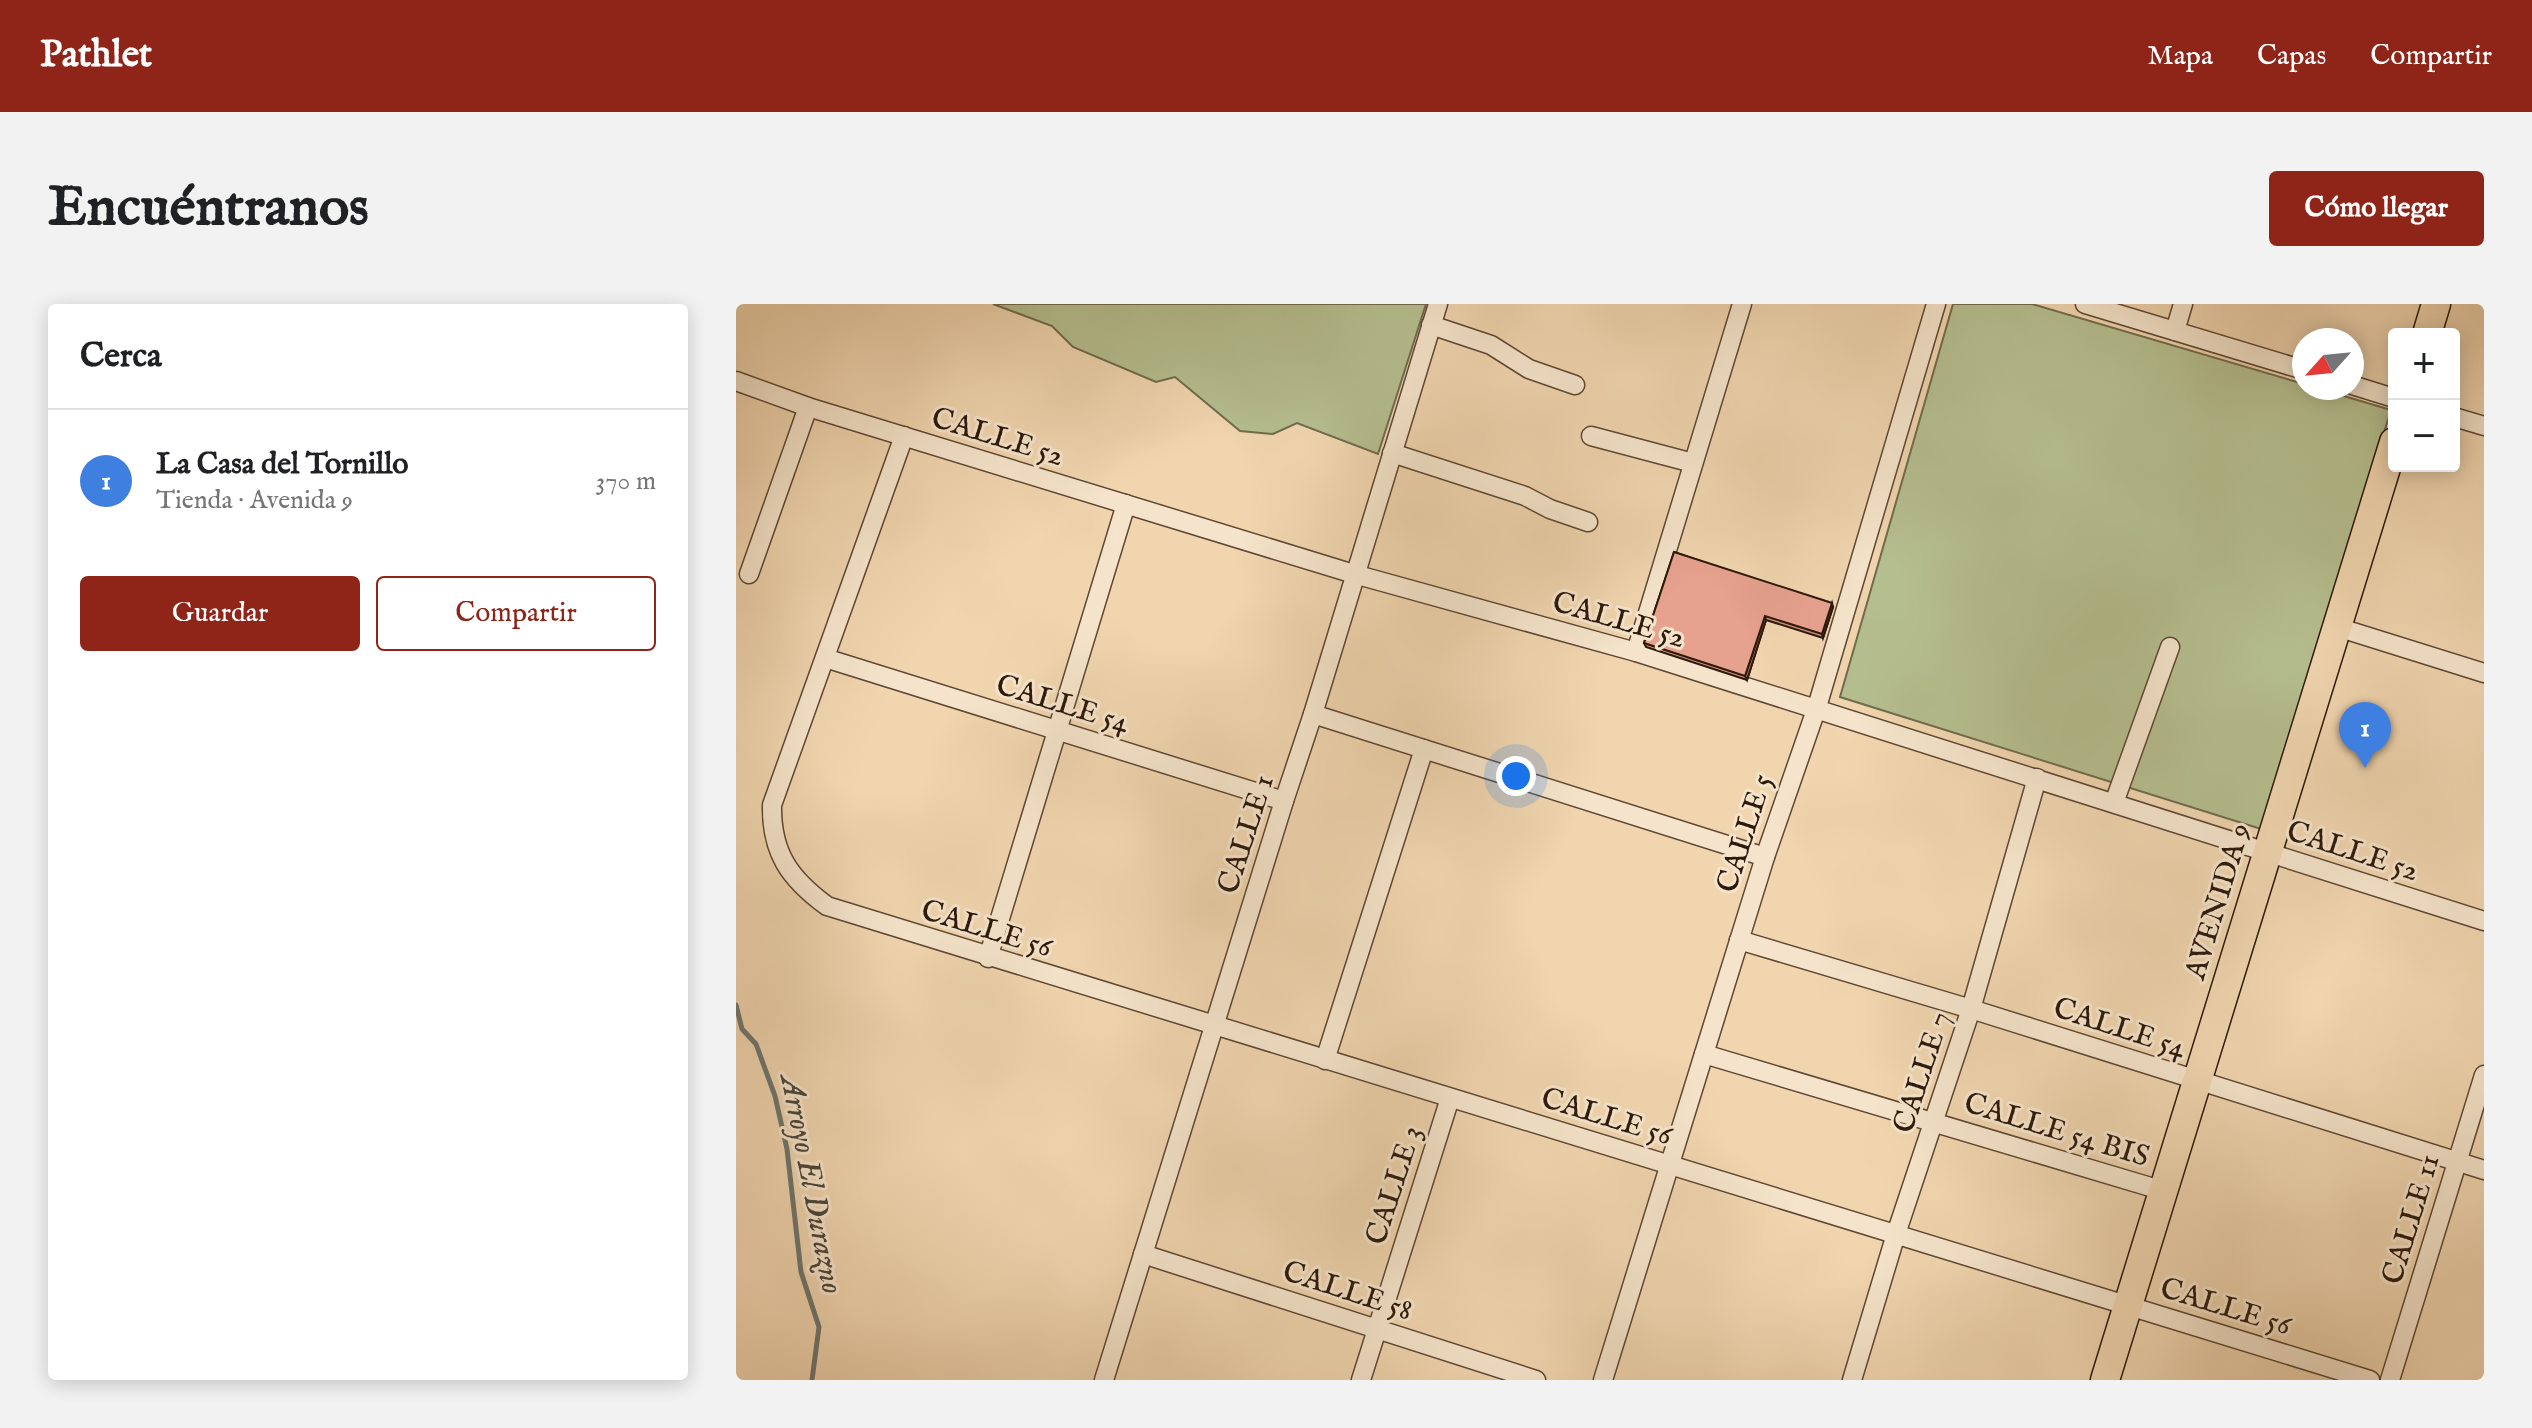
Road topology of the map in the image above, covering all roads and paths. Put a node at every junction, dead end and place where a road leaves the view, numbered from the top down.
1 (1438, 304) edge
2 (1742, 304) edge
3 (1936, 304) edge
4 (2085, 304) edge
5 (2183, 304) edge
6 (2436, 304) edge
7 (2453, 304) edge
8 (1431, 325) junction
9 (2429, 328) edge
10 (2446, 328) edge
11 (2175, 331) junction
12 (2292, 366) edge
13 (736, 381) edge
14 (1575, 385) dead end
15 (2364, 389) edge
16 (2388, 396) edge
17 (808, 407) junction
18 (2460, 419) edge
19 (2484, 426) edge
20 (904, 436) junction
21 (1591, 436) dead end
22 (1392, 453) junction
23 (1693, 463) junction
24 (2388, 465) edge
25 (2401, 472) edge
26 (1126, 504) junction
27 (1588, 522) dead end
28 (749, 574) dead end
29 (1354, 574) junction
30 (2344, 630) junction
31 (2170, 647) dead end
32 (1636, 652) junction
33 (825, 658) junction
34 (2484, 673) edge
35 (1817, 707) junction
36 (1313, 714) junction
37 (1057, 730) junction
38 (1424, 749) junction
39 (2037, 778) junction
40 (1284, 801) junction
41 (2114, 803) junction
42 (2275, 854) junction
43 (1765, 857) junction
44 (2484, 921) edge
45 (1739, 940) junction
46 (988, 958) junction
47 (1971, 1009) junction
48 (1214, 1026) junction
49 (1704, 1054) junction
50 (1325, 1060) junction
51 (2484, 1075) edge
52 (2204, 1083) junction
53 (1450, 1098) junction
54 (1935, 1122) junction
55 (2457, 1162) junction
56 (1669, 1164) junction
57 (2484, 1170) edge
58 (2164, 1191) junction
59 (1896, 1234) junction
60 (1143, 1254) junction
61 (2135, 1307) junction
62 (1377, 1329) junction
63 (1104, 1380) edge
64 (1361, 1380) edge
65 (1536, 1380) edge
66 (1603, 1380) edge
67 (1852, 1380) edge
68 (2105, 1380) edge
69 (2120, 1380) edge
70 (2370, 1380) edge
71 (2390, 1380) edge

1 - 8 street, CALLE 1
2 - 23 street
3 - 35 street, CALLE 5
4 - 11 street
5 - 11 street
6 - 9 main road
7 - 10 main road
8 - 14 street
8 - 22 street, CALLE 1
11 - 12 street
13 - 17 street, CALLE 52
15 - 16 street
17 - 20 street, CALLE 52
17 - 28 street
18 - 19 street
20 - 26 street, CALLE 52
20 - 33 street
21 - 23 street
22 - 27 street
22 - 29 street, CALLE 1
23 - 32 street
24 - 30 main road, AVENIDA 9
25 - 30 main road, AVENIDA 9
26 - 29 street, CALLE 52
26 - 37 street
29 - 32 street, CALLE 52
29 - 36 street, CALLE 1
30 - 34 street
30 - 42 main road, AVENIDA 9
31 - 41 street
32 - 35 street, CALLE 52
33 - 37 street, CALLE 54
33 - 46 street, CALLE 56
35 - 39 street, CALLE 52
35 - 43 street, CALLE 5
36 - 38 street
36 - 40 street, CALLE 1
37 - 40 street, CALLE 54
37 - 46 street
38 - 43 street
38 - 50 street
39 - 41 street, CALLE 52
39 - 47 street, CALLE 7
40 - 48 street, CALLE 1
41 - 42 street, CALLE 52
42 - 44 street, CALLE 52
42 - 52 main road, AVENIDA 9
43 - 45 street, CALLE 5
45 - 47 street, CALLE 54
45 - 49 street, CALLE 5
46 - 48 street, CALLE 56
47 - 52 street, CALLE 54
47 - 54 street, CALLE 7
48 - 50 street, CALLE 56
48 - 60 street, CALLE 1
49 - 54 street, CALLE 54 BIS
49 - 56 street, CALLE 5
50 - 53 street, CALLE 56
51 - 55 street, CALLE 11
52 - 55 street, CALLE 54
52 - 58 main road, AVENIDA 9
52 - 61 main road, AVENIDA 9
53 - 56 street, CALLE 56
53 - 62 street, CALLE 3
54 - 58 street, CALLE 54 BIS
54 - 59 street, CALLE 7
55 - 57 street, CALLE 54
55 - 71 street, CALLE 11
56 - 59 street, CALLE 56
56 - 66 street, CALLE 5
58 - 61 main road, AVENIDA 9
59 - 61 street, CALLE 56
59 - 67 street, CALLE 7
60 - 62 street, CALLE 58
60 - 63 street, CALLE 1
61 - 68 main road, AVENIDA 9
61 - 69 main road, AVENIDA 9
61 - 70 street, CALLE 56
62 - 64 street, CALLE 3
62 - 65 street, CALLE 58

